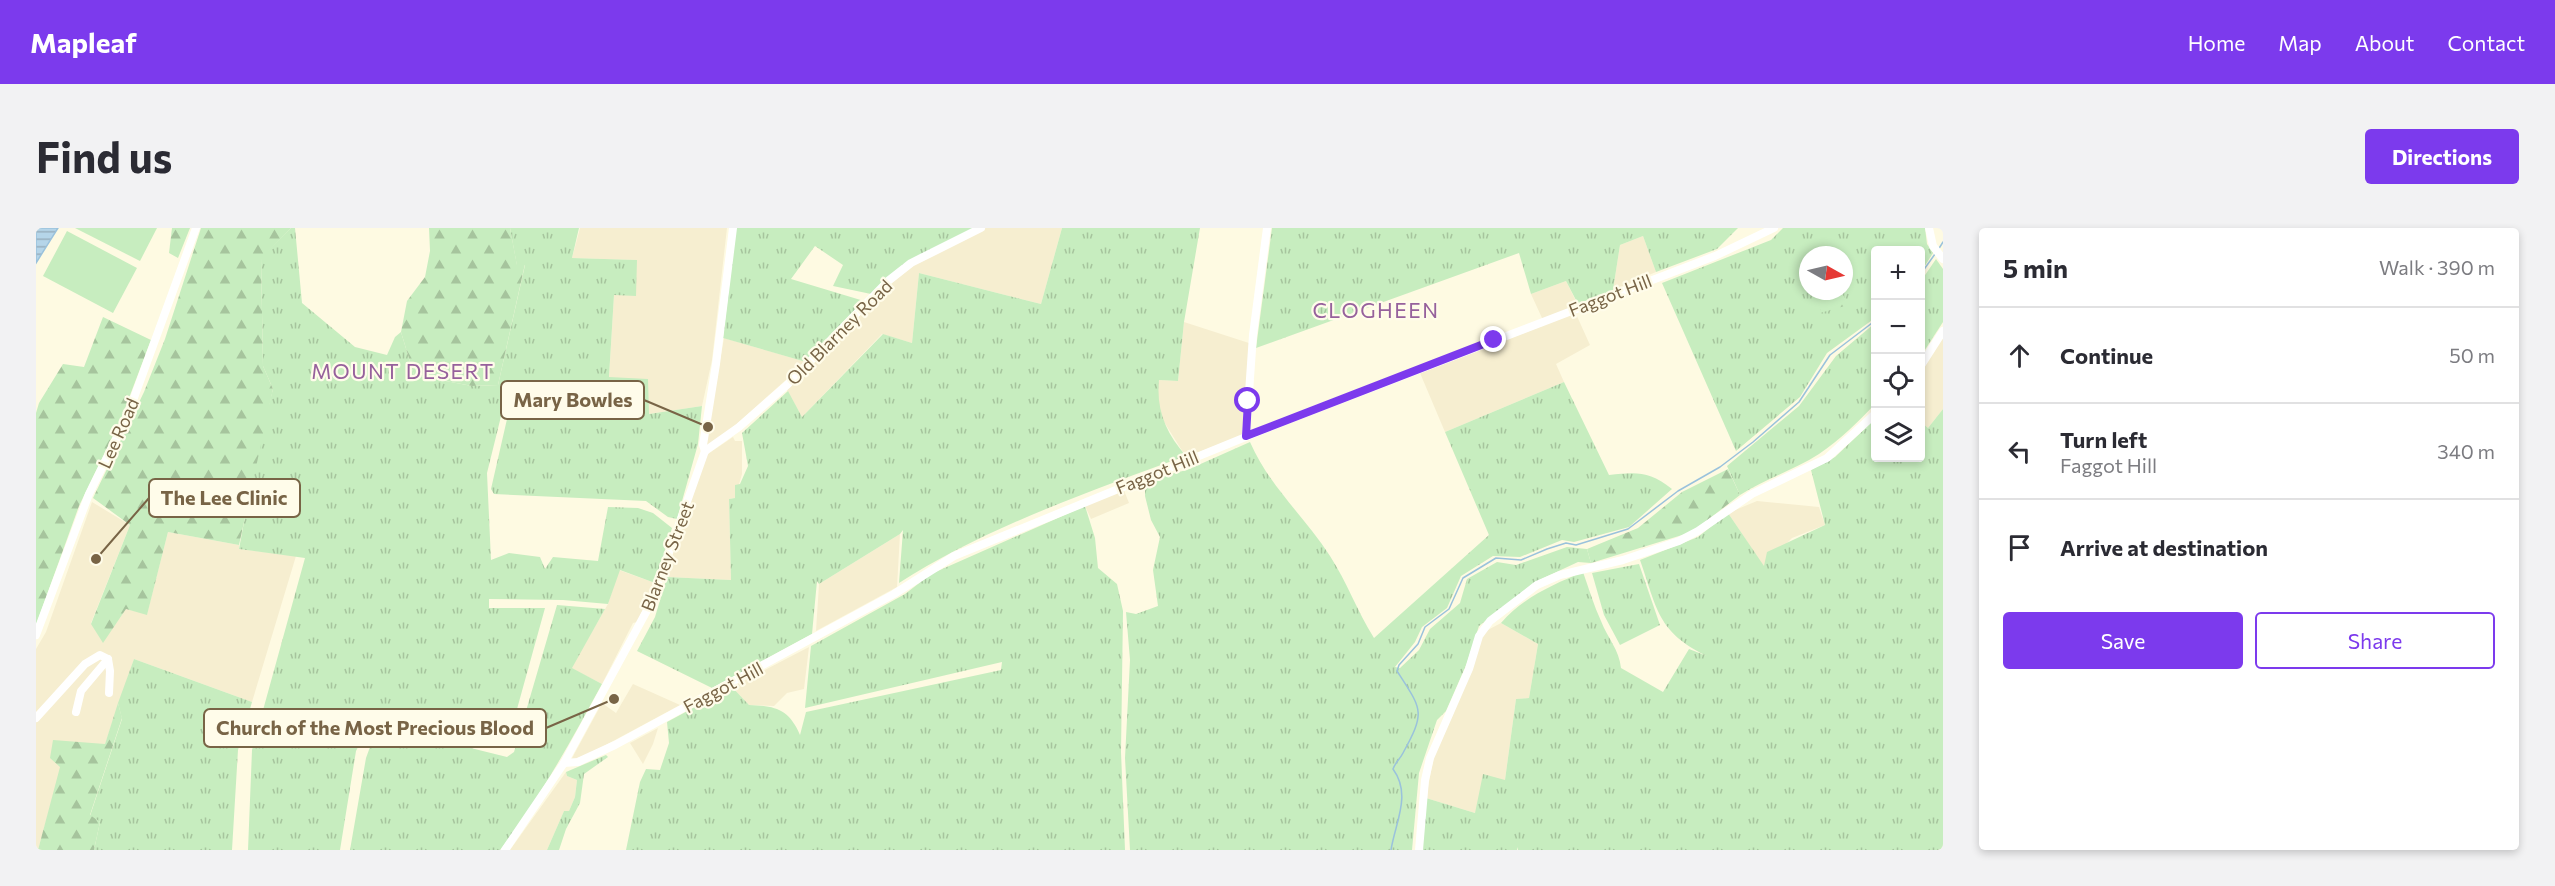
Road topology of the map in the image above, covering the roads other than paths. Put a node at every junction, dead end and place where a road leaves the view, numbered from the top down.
1 (196, 228) edge
2 (733, 228) edge
3 (981, 228) edge
4 (1268, 228) edge
5 (1774, 228) edge
6 (1929, 228) edge
7 (1943, 259) edge
8 (1943, 331) edge
9 (1925, 359) edge
10 (1871, 417) edge
11 (1246, 436) junction
12 (705, 451) junction
13 (36, 635) edge
14 (108, 659) junction
15 (109, 693) dead end
16 (76, 712) dead end
17 (36, 718) edge
18 (564, 763) junction
19 (505, 850) edge
20 (1419, 850) edge

1 - 13 street, Lee Road
2 - 12 street, Blarney Street
3 - 12 street, Old Blarney Road
4 - 11 street
5 - 11 street, Faggot Hill
6 - 7 street
8 - 9 street
10 - 20 street
11 - 18 street, Faggot Hill
12 - 18 street, Blarney Street
14 - 15 street
14 - 16 street
14 - 17 street
18 - 19 street, Blarney Street

